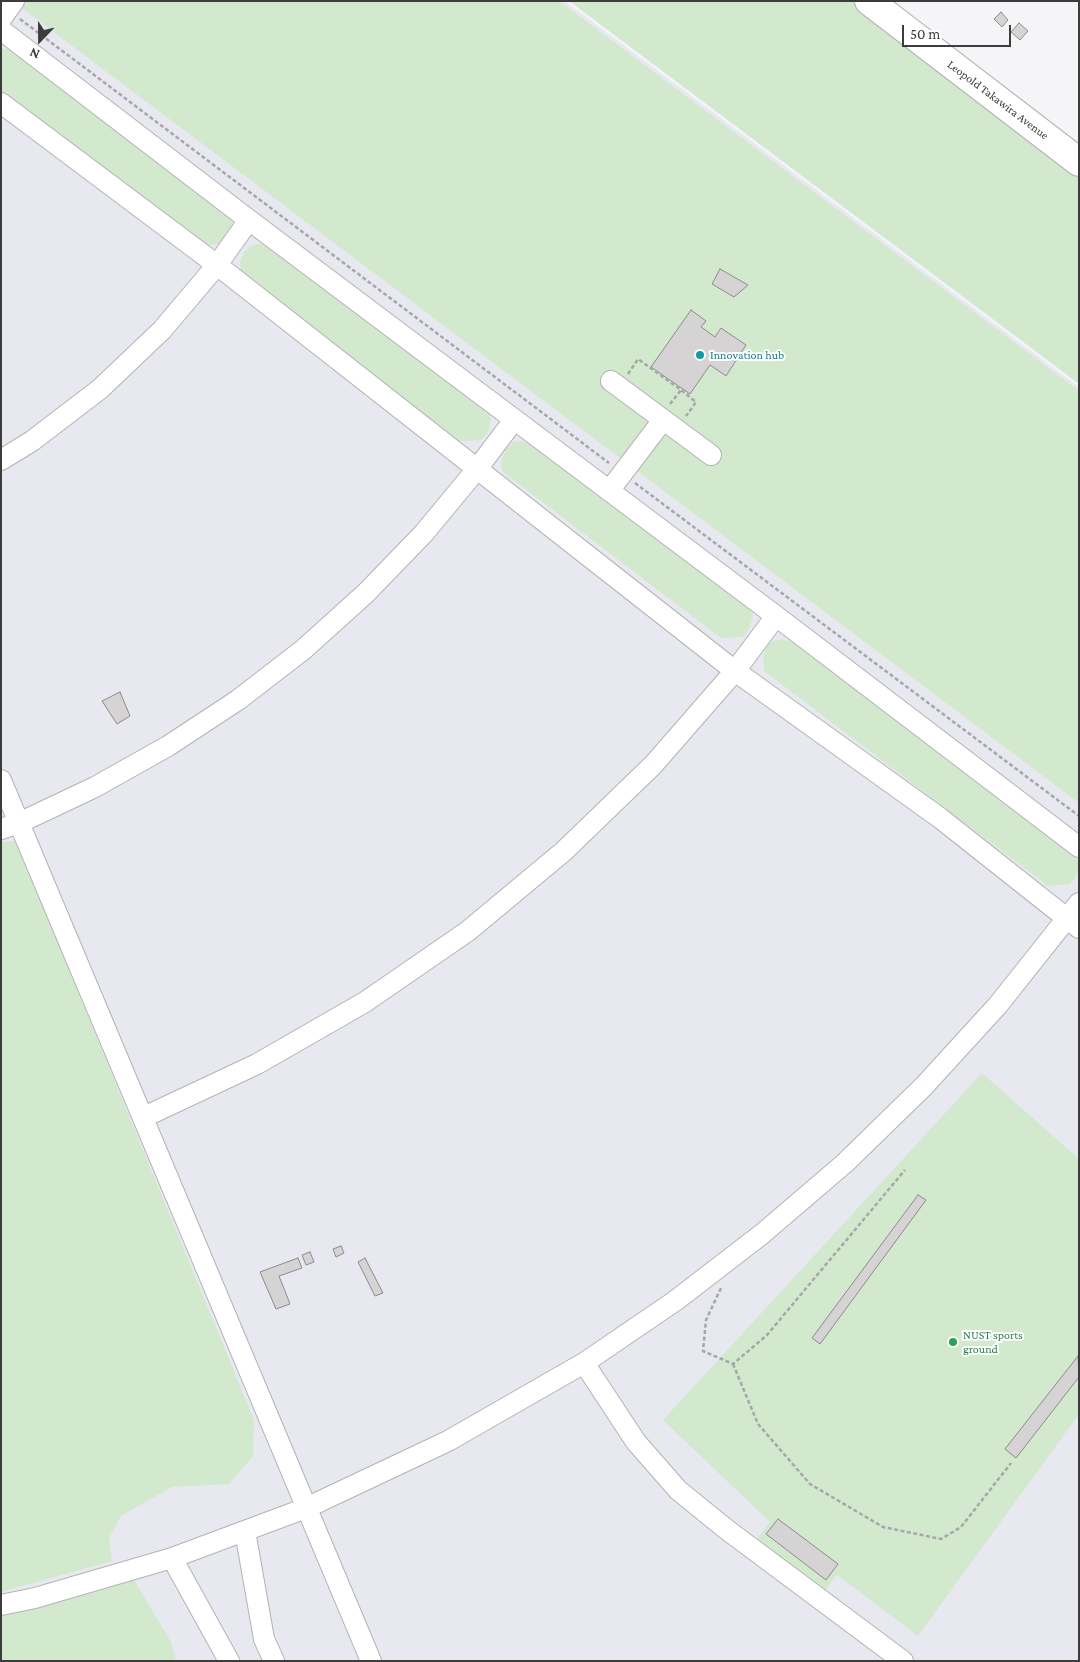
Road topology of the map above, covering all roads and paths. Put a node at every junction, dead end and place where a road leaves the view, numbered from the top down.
1 (869, 1) edge
2 (8, 10) edge
3 (1, 30) edge
4 (1, 102) edge
5 (1079, 162) edge
6 (249, 220) junction
7 (217, 265) junction
8 (615, 384) joint
9 (514, 420) junction
10 (670, 424) junction
11 (711, 455) dead end
12 (1, 460) edge
13 (477, 469) junction
14 (622, 473) junction
15 (609, 491) junction
16 (776, 616) junction
17 (735, 671) junction
18 (1, 780) edge
19 (1079, 816) edge
20 (10, 826) edge
21 (1079, 847) edge
22 (1075, 917) edge
23 (144, 1117) junction
24 (905, 1170) dead end
25 (727, 1283) dead end
26 (584, 1363) junction
27 (733, 1364) junction
28 (1010, 1463) dead end
29 (306, 1508) junction
30 (245, 1530) junction
31 (172, 1558) junction
32 (1, 1605) edge
33 (229, 1661) edge
34 (274, 1661) edge
35 (371, 1661) edge
36 (903, 1661) edge

1 - 5 highway, Leopold Takawira Avenue
2 - 14 path
3 - 6 street
4 - 7 street
6 - 7 street
6 - 9 street
7 - 12 street
7 - 13 street
8 - 10 street
8 - 10 path
9 - 13 street
9 - 15 street
10 - 11 street
10 - 14 street
13 - 17 street
13 - 20 street
14 - 15 street
14 - 19 path
15 - 16 street
16 - 17 street
16 - 21 street
17 - 22 street
17 - 23 street
18 - 20 street
20 - 23 street
22 - 26 street
23 - 29 street
24 - 27 path
25 - 27 path
26 - 29 street
26 - 36 street
27 - 28 path
29 - 30 street
29 - 35 street
30 - 31 street
30 - 34 street
31 - 32 street
31 - 33 street

